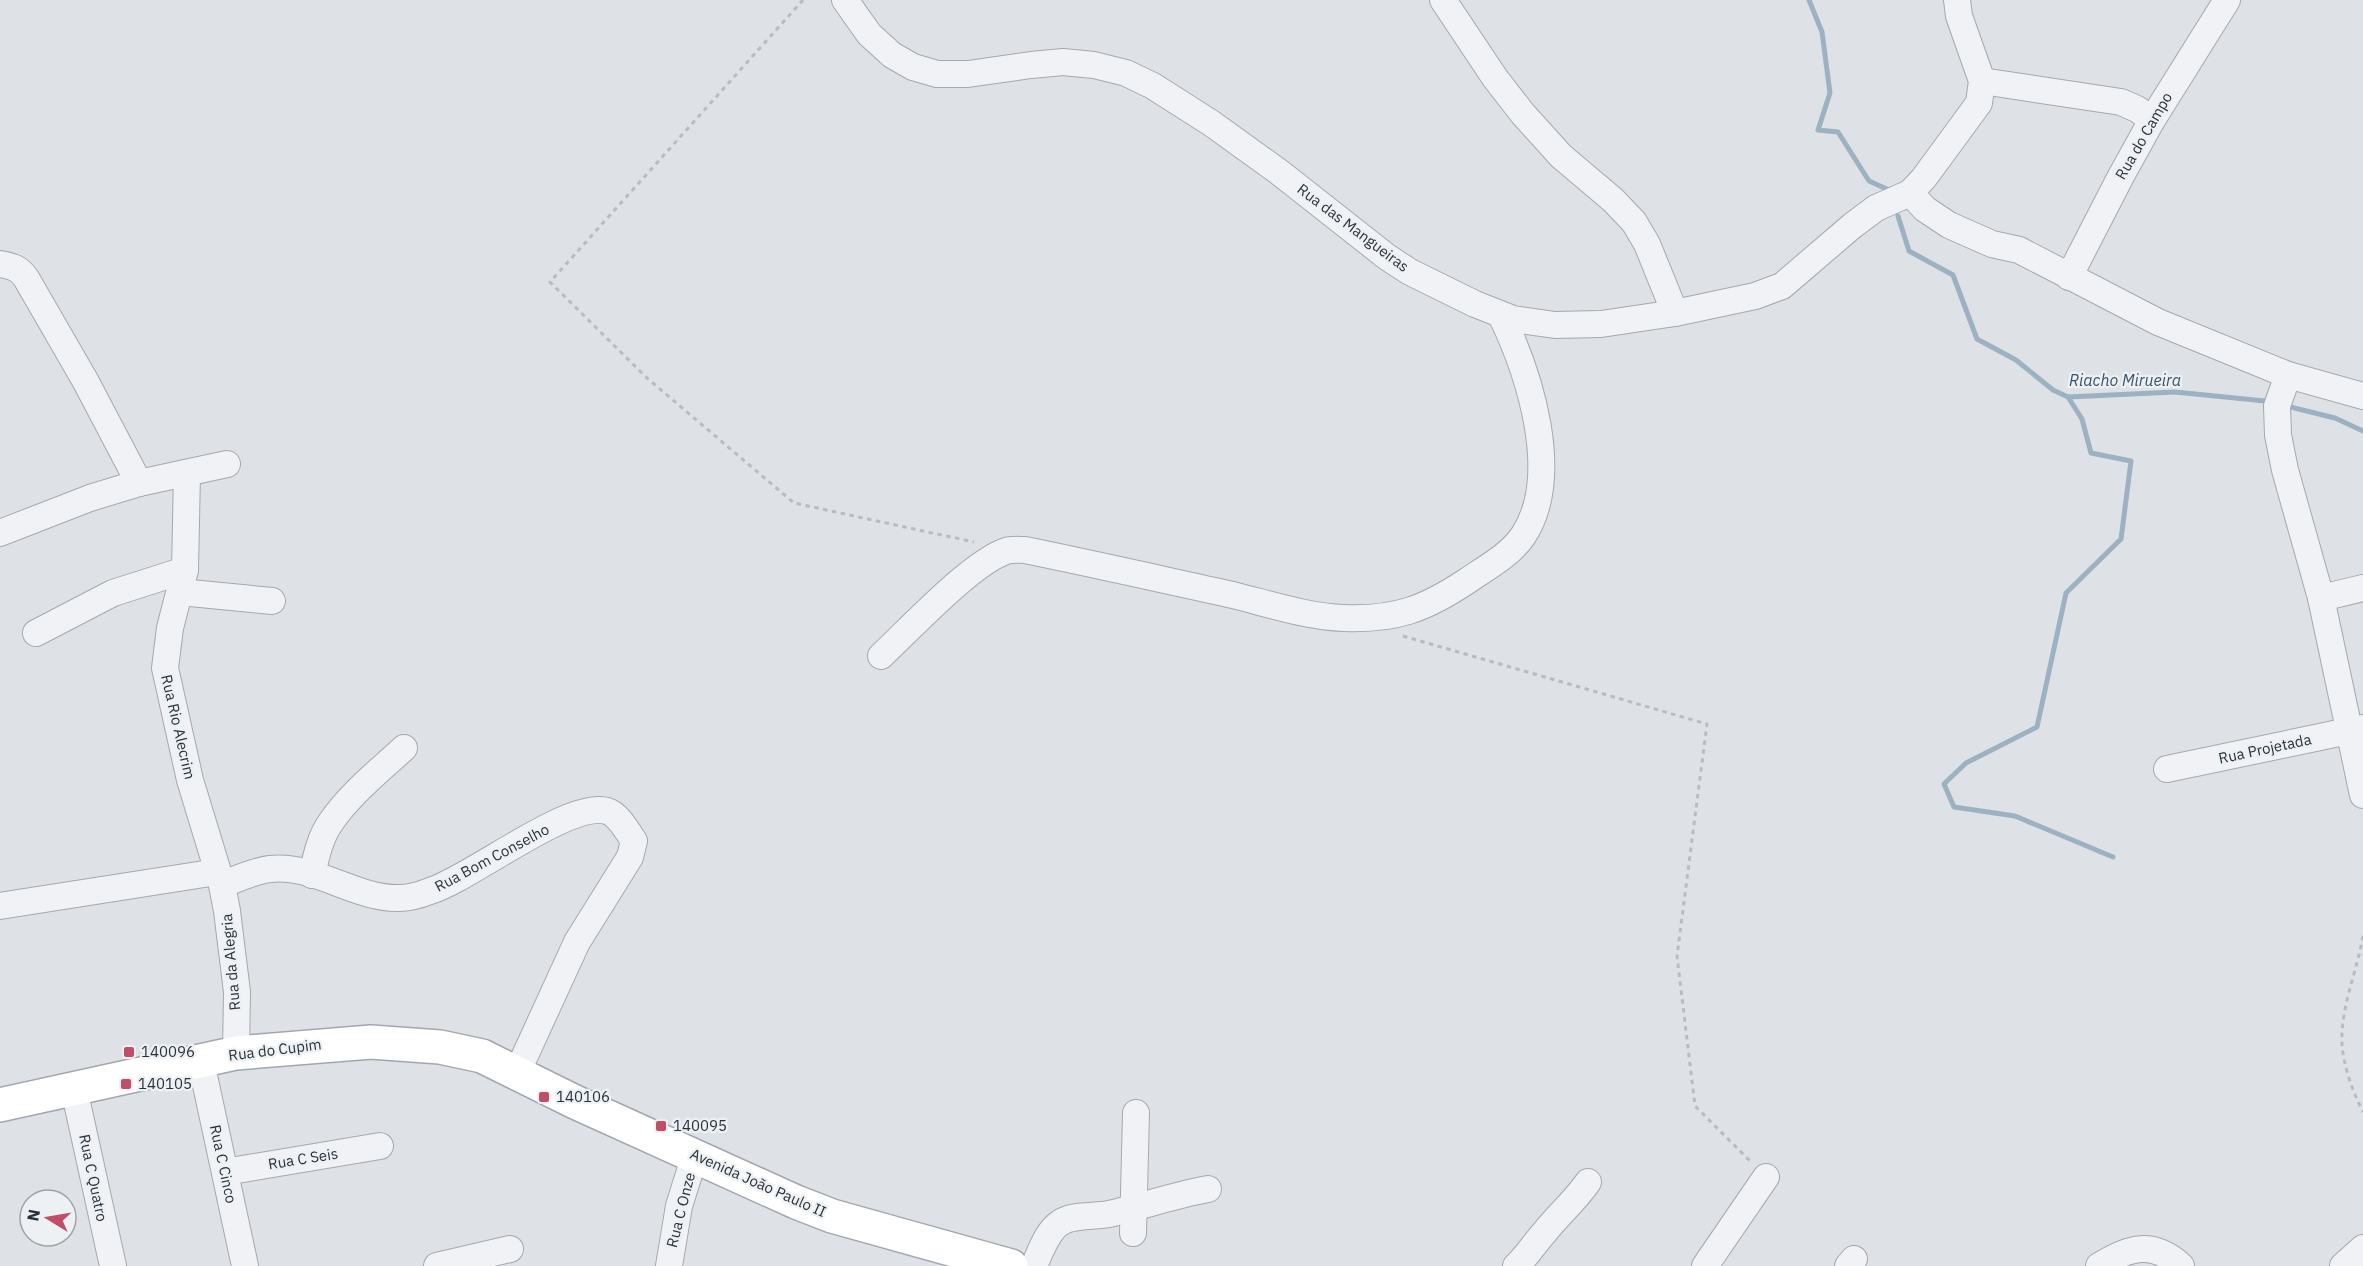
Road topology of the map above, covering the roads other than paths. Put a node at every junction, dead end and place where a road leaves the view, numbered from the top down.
1 (845, 0) edge
2 (1443, 0) edge
3 (1957, 0) edge
4 (2227, 0) edge
5 (1982, 81) junction
6 (2152, 120) junction
7 (1910, 193) junction
8 (0, 264) edge
9 (2069, 277) junction
10 (1675, 313) junction
11 (1501, 315) junction
12 (2288, 375) junction
13 (2363, 396) edge
14 (226, 464) dead end
15 (187, 472) junction
16 (139, 483) junction
17 (0, 533) edge
18 (183, 581) junction
19 (2363, 588) edge
20 (2321, 598) junction
21 (273, 601) dead end
22 (36, 633) dead end
23 (881, 656) dead end
24 (2356, 730) edge
25 (404, 748) dead end
26 (2167, 770) dead end
27 (2363, 795) edge
28 (312, 875) junction
29 (219, 879) junction
30 (0, 906) edge
31 (236, 1053) junction
32 (482, 1056) joint
33 (201, 1062) junction
34 (516, 1072) junction
35 (74, 1089) junction
36 (0, 1105) edge
37 (1136, 1113) dead end
38 (381, 1146) dead end
39 (695, 1155) junction
40 (225, 1172) junction
41 (1766, 1177) road end
42 (1588, 1182) dead end
43 (1208, 1189) dead end
44 (1133, 1207) junction
45 (1133, 1233) dead end
46 (2363, 1248) edge
47 (510, 1249) dead end
48 (997, 1264) edge
49 (113, 1266) edge
50 (245, 1266) edge
51 (437, 1266) edge
52 (669, 1266) edge
53 (1034, 1266) edge
54 (1516, 1266) edge
55 (1705, 1266) edge
56 (2098, 1266) edge
57 (2181, 1266) edge
58 (2343, 1266) edge

1 - 11 street, Rua das Mangueiras
2 - 10 street
3 - 5 street
4 - 6 street, Rua do Campo
5 - 6 street
5 - 7 street, Rua das Mangueiras
6 - 9 street, Rua do Campo
7 - 9 street
7 - 10 street, Rua das Mangueiras
8 - 16 street
9 - 12 street
10 - 11 street, Rua das Mangueiras
11 - 23 street
12 - 13 street
12 - 20 street
14 - 15 street
15 - 16 street
15 - 18 street, Rua Rio Alecrim
16 - 17 street
18 - 21 street
18 - 22 street
18 - 29 street, Rua Rio Alecrim
19 - 20 street
20 - 24 street
24 - 26 street, Rua Projetada
24 - 27 street
25 - 28 street
28 - 29 street, Rua Bom Conselho
28 - 34 street, Rua Bom Conselho
29 - 30 street
29 - 31 street, Rua da Alegria
31 - 32 main road, Rua do Cupim
31 - 33 main road, Rua do Cupim
32 - 34 main road, Avenida João Paulo II
33 - 35 main road, Rua do Cupim
33 - 40 street, Rua C Cinco
34 - 39 main road, Avenida João Paulo II
35 - 36 main road, Rua do Cupim
35 - 49 street, Rua C Quatro
37 - 44 street
38 - 40 street, Rua C Seis
39 - 48 main road, Avenida João Paulo II
39 - 52 street, Rua C Onze
40 - 50 street, Rua C Cinco
41 - 55 street
42 - 54 street
43 - 44 street
44 - 45 street
44 - 53 street
46 - 58 street
47 - 51 street
56 - 57 street

